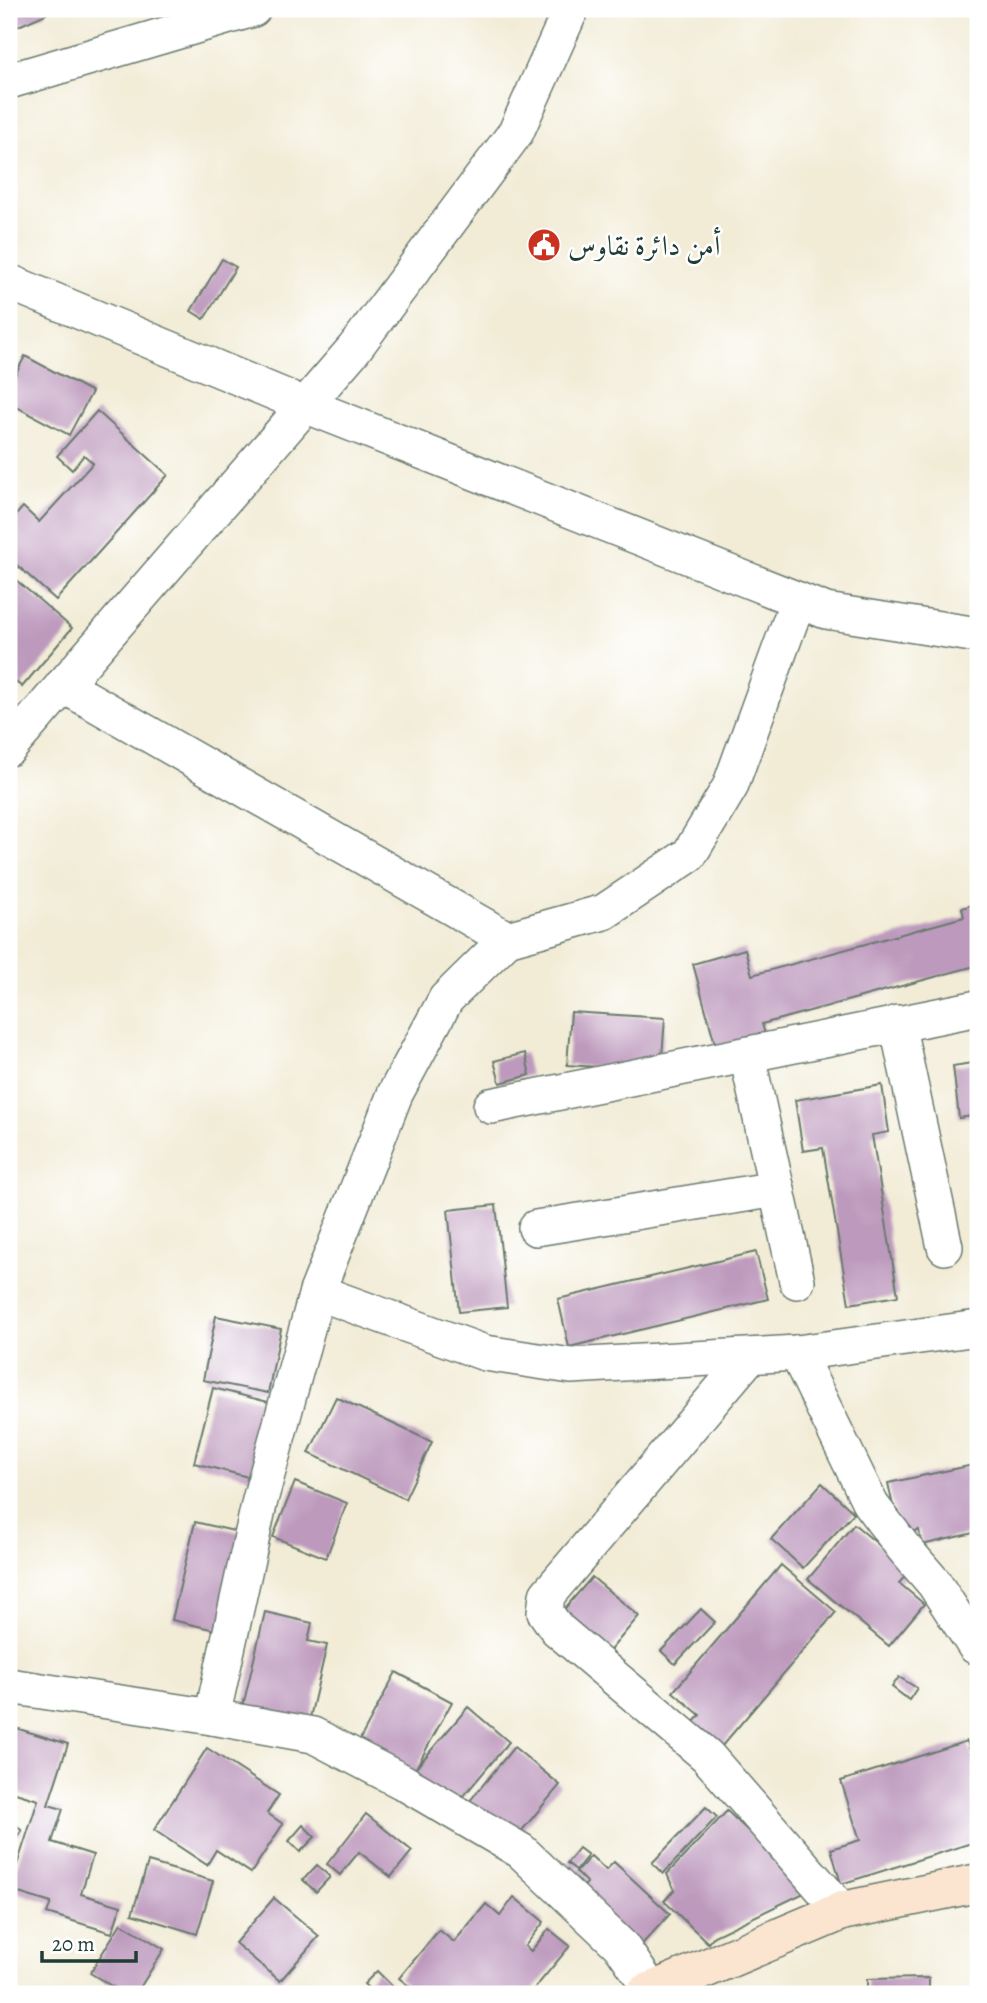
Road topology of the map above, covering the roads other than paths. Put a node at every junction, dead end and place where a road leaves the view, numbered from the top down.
1 (253, 9) edge
2 (571, 9) edge
3 (9, 81) edge
4 (9, 282) edge
5 (305, 405) junction
6 (798, 600) junction
7 (978, 635) edge
8 (63, 685) junction
9 (9, 748) edge
10 (507, 939) junction
11 (978, 1008) edge
12 (897, 1023) junction
13 (747, 1055) junction
14 (491, 1105) dead end
15 (777, 1189) junction
16 (537, 1228) dead end
17 (945, 1247) dead end
18 (797, 1281) dead end
19 (317, 1292) junction
20 (978, 1328) edge
21 (796, 1353) junction
22 (750, 1356) junction
23 (975, 1646) dead end
24 (9, 1686) edge
25 (212, 1717) junction
26 (978, 1883) edge
27 (842, 1911) junction
28 (649, 1993) edge

1 - 3 street
2 - 5 street
4 - 5 street
5 - 6 street
5 - 8 street
6 - 7 street
6 - 10 street
8 - 9 street
8 - 10 street
10 - 19 street
11 - 12 street
12 - 13 street
12 - 17 street
13 - 14 street
13 - 15 street
15 - 16 street
15 - 18 street
19 - 22 street
19 - 25 street
20 - 21 street
21 - 22 street
21 - 23 street
22 - 27 street
24 - 25 street
25 - 28 street
26 - 27 street
27 - 28 street

